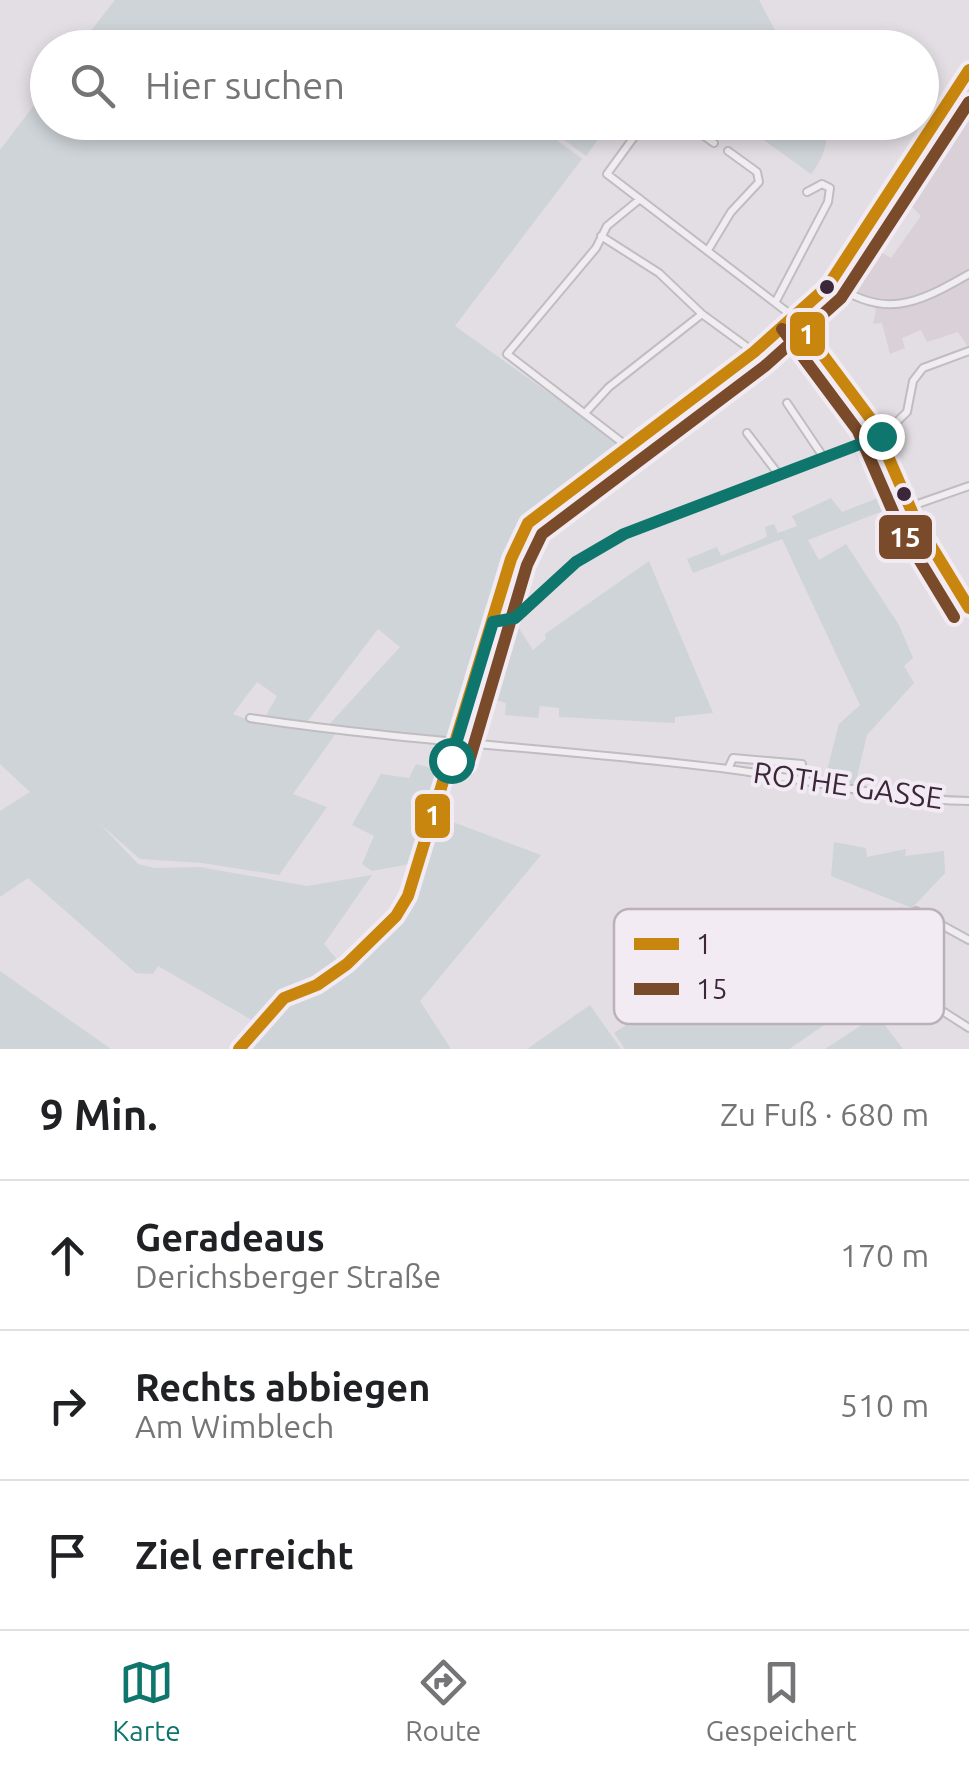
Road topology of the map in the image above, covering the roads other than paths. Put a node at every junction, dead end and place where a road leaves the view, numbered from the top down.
1 (969, 70) edge
2 (939, 110) edge
3 (632, 140) edge
4 (710, 140) edge
5 (920, 140) edge
6 (714, 143) dead end
7 (728, 151) dead end
8 (807, 192) dead end
9 (640, 200) junction
10 (601, 236) junction
11 (708, 250) junction
12 (969, 274) edge
13 (831, 282) junction
14 (776, 301) junction
15 (702, 314) junction
16 (796, 319) junction
17 (754, 352) junction
18 (969, 352) edge
19 (787, 403) dead end
20 (585, 414) junction
21 (748, 432) dead end
22 (881, 436) junction
23 (628, 447) junction
24 (824, 458) junction
25 (779, 475) junction
26 (969, 486) edge
27 (910, 507) junction
28 (969, 608) edge
29 (493, 622) junction
30 (250, 718) dead end
31 (456, 744) junction
32 (802, 764) dead end
33 (728, 768) junction
34 (969, 801) edge
35 (944, 926) edge
36 (969, 940) edge
37 (944, 1013) edge
38 (969, 1028) edge
39 (239, 1049) edge

1 - 2 street
3 - 9 street
4 - 6 street
5 - 13 street
7 - 11 street
8 - 14 street
9 - 10 street
9 - 11 street
10 - 15 street
10 - 20 street
11 - 14 street
12 - 13 street
13 - 16 street
14 - 16 street
15 - 17 street
15 - 20 street
16 - 17 street
16 - 22 street
17 - 23 street
18 - 22 street
19 - 24 street
20 - 23 street
21 - 25 street
22 - 24 street
22 - 27 street
23 - 29 street
24 - 25 street
25 - 29 street
26 - 27 street
27 - 28 street
29 - 31 street
30 - 31 street, ROTHE GASSE
31 - 33 street, ROTHE GASSE
31 - 39 street
32 - 33 street, ROTHE GASSE
33 - 34 street, ROTHE GASSE
35 - 36 street
37 - 38 street

